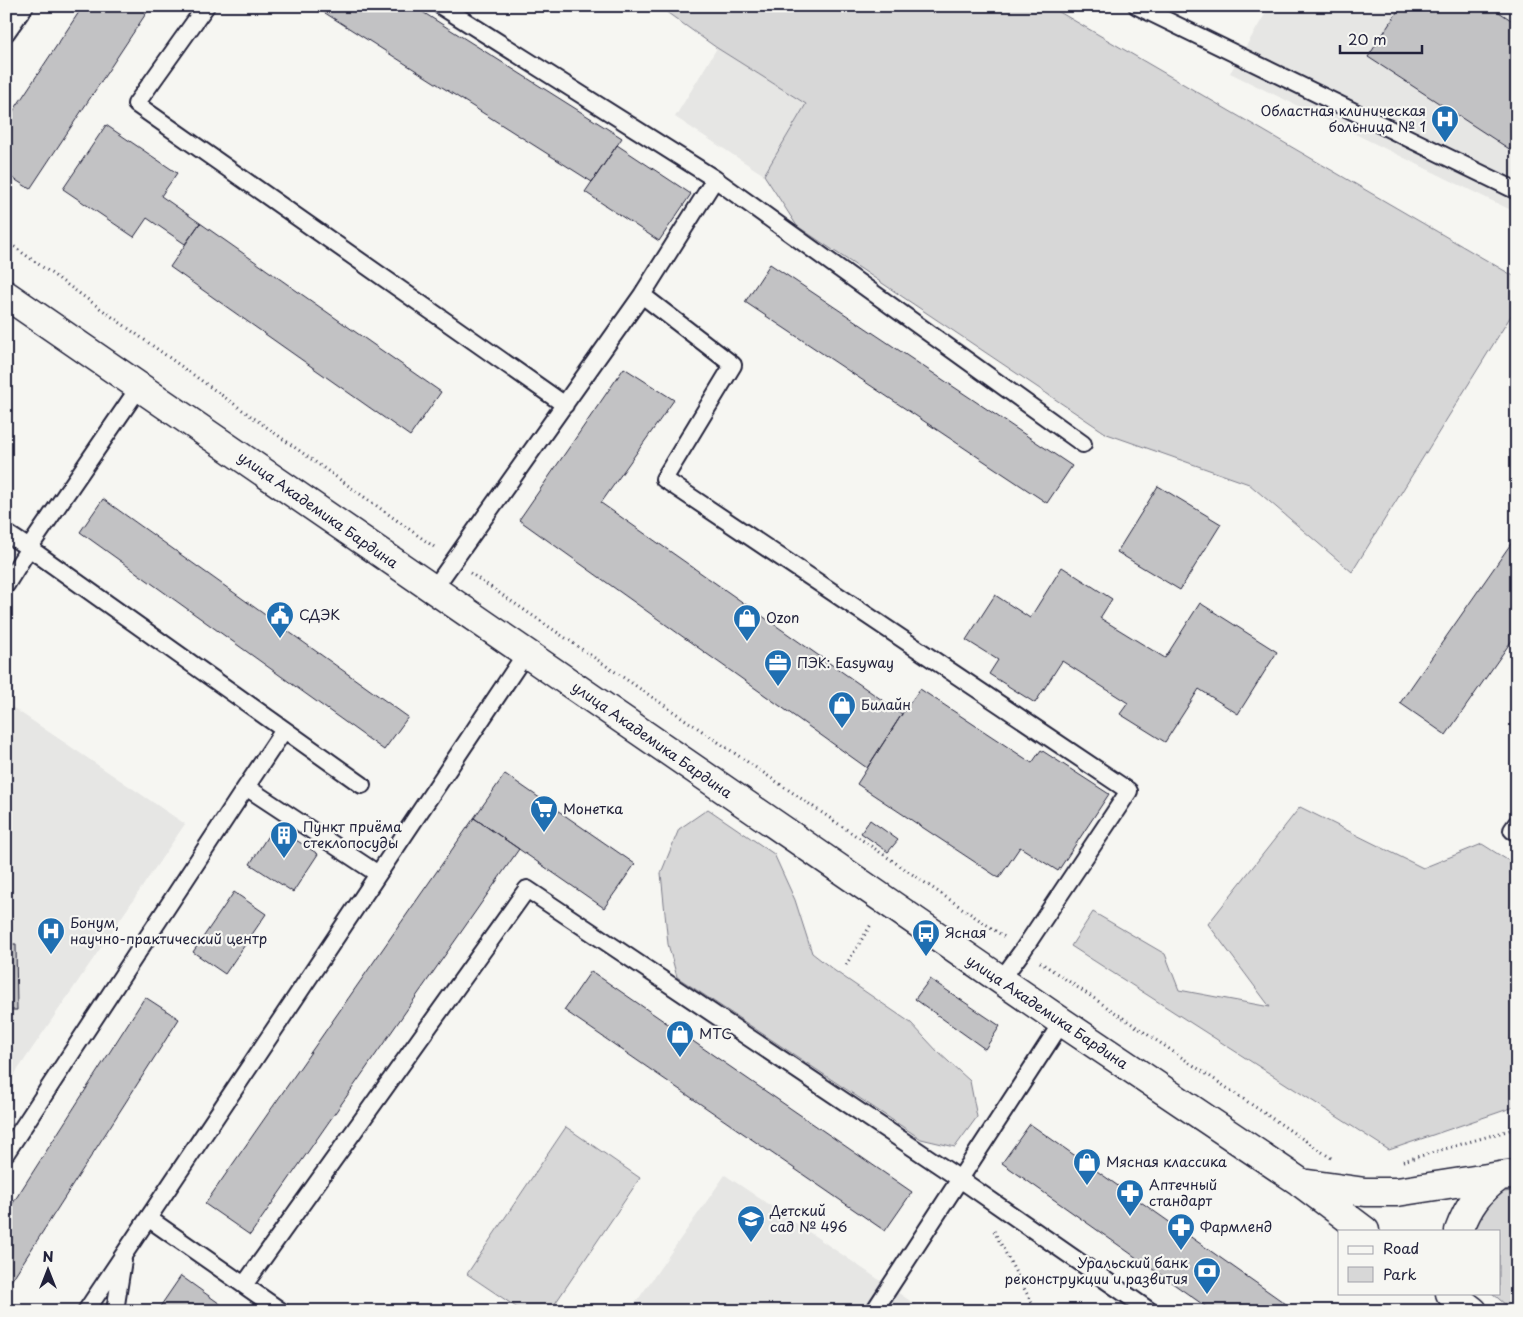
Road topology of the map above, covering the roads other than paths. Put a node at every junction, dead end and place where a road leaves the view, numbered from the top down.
1 (25, 6) edge
2 (206, 6) edge
3 (441, 6) edge
4 (1137, 6) edge
5 (6, 33) edge
6 (715, 179) junction
7 (1517, 192) edge
8 (6, 295) edge
9 (642, 295) junction
10 (140, 386) junction
11 (565, 404) junction
12 (1083, 444) dead end
13 (6, 533) edge
14 (29, 548) junction
15 (6, 585) edge
16 (433, 590) junction
17 (526, 652) junction
18 (284, 730) junction
19 (362, 785) dead end
20 (246, 787) junction
21 (1517, 823) edge
22 (1517, 833) edge
23 (378, 874) junction
24 (1001, 980) junction
25 (1062, 1022) junction
26 (6, 1153) edge
27 (1508, 1175) edge
28 (960, 1179) junction
29 (1300, 1182) junction
30 (148, 1218) junction
31 (1364, 1230) edge
32 (1459, 1230) edge
33 (124, 1253) junction
34 (244, 1285) junction
35 (1451, 1294) edge
36 (1466, 1294) edge
37 (86, 1311) edge
38 (115, 1311) edge
39 (280, 1311) edge
40 (874, 1311) edge
41 (1150, 1311) edge
42 (1474, 1311) edge
43 (1478, 1311) edge

1 - 5 lane
2 - 11 lane
3 - 6 lane
4 - 7 lane
6 - 9 lane
6 - 12 lane
8 - 10 street, улица Академика Бардина
9 - 11 lane
9 - 24 lane
10 - 14 lane
10 - 16 street, улица Академика Бардина
11 - 16 lane
13 - 14 lane
14 - 15 lane
14 - 18 lane
16 - 17 street, улица Академика Бардина
17 - 23 lane
17 - 24 street, улица Академика Бардина
18 - 19 lane
18 - 20 lane
20 - 23 lane
20 - 26 lane
21 - 22 lane
23 - 30 lane
24 - 25 street, улица Академика Бардина
25 - 28 lane
25 - 29 street, улица Академика Бардина
27 - 29 street, улица Академика Бардина
27 - 32 street, улица Академика Бардина
28 - 34 lane
28 - 40 lane
28 - 41 lane
29 - 31 street, улица Академика Бардина
30 - 33 lane
30 - 34 lane
33 - 37 lane
33 - 38 lane
34 - 39 lane
35 - 42 street
36 - 43 street

